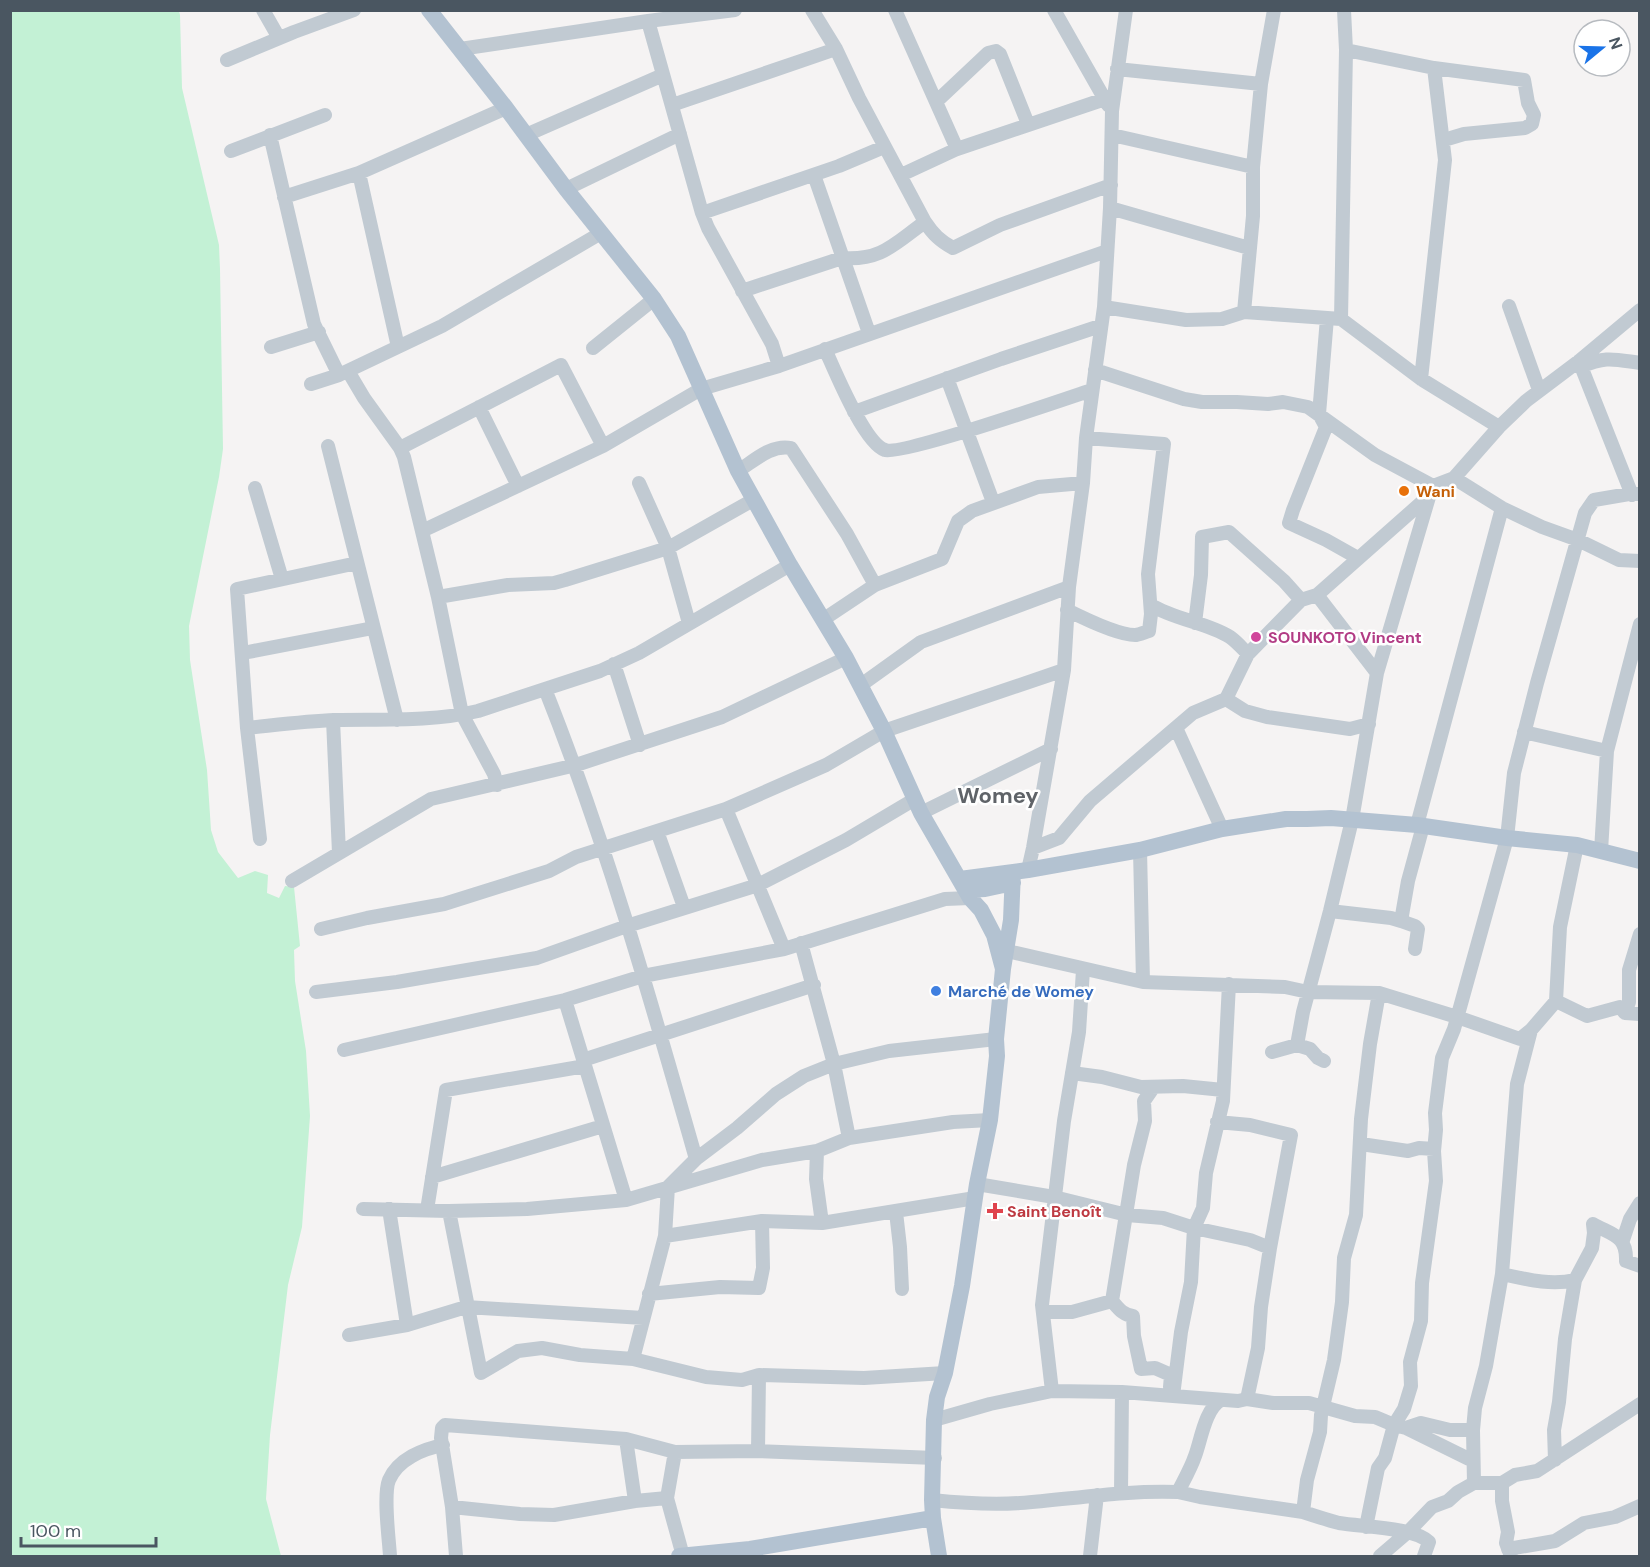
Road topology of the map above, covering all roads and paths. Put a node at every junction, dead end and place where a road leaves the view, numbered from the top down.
1 (263, 10) edge
2 (354, 10) edge
3 (429, 10) edge
4 (735, 10) edge
5 (812, 10) edge
6 (895, 10) edge
7 (1054, 10) edge
8 (1126, 10) edge
9 (1274, 10) edge
10 (1344, 10) edge
11 (648, 21) junction
12 (279, 38) junction
13 (460, 49) junction
14 (836, 49) junction
15 (1346, 50) junction
16 (227, 60) dead end
17 (1434, 68) junction
18 (1117, 69) junction
19 (663, 75) junction
20 (1261, 84) junction
21 (937, 101) junction
22 (672, 105) junction
23 (1108, 105) junction
24 (506, 108) junction
25 (326, 115) dead end
26 (1028, 124) junction
27 (680, 134) junction
28 (270, 135) junction
29 (526, 135) junction
30 (1112, 135) junction
31 (1444, 140) junction
32 (884, 147) junction
33 (957, 149) junction
34 (231, 151) dead end
35 (1253, 166) junction
36 (359, 173) junction
37 (814, 175) junction
38 (901, 175) junction
39 (1111, 185) junction
40 (566, 189) junction
41 (284, 197) junction
42 (1110, 208) junction
43 (702, 213) junction
44 (925, 222) junction
45 (601, 233) junction
46 (1249, 248) junction
47 (1107, 251) junction
48 (842, 258) junction
49 (742, 291) junction
50 (654, 299) junction
51 (1509, 306) dead end
52 (1104, 307) junction
53 (1640, 310) edge
54 (1244, 312) junction
55 (1334, 318) junction
56 (1100, 326) junction
57 (319, 332) junction
58 (870, 333) junction
59 (272, 347) dead end
60 (398, 347) junction
61 (593, 348) dead end
62 (825, 349) junction
63 (1640, 363) edge
64 (1580, 364) junction
65 (779, 366) junction
66 (1095, 370) junction
67 (344, 373) junction
68 (947, 378) junction
69 (1421, 379) junction
70 (310, 384) dead end
71 (701, 389) junction
72 (1092, 390) junction
73 (1539, 390) junction
74 (479, 407) junction
75 (854, 412) junction
76 (1319, 414) junction
77 (1499, 427) junction
78 (966, 430) junction
79 (1086, 438) junction
80 (328, 446) dead end
81 (603, 446) junction
82 (400, 448) junction
83 (738, 471) junction
84 (1454, 478) junction
85 (639, 483) dead end
86 (1083, 483) junction
87 (518, 486) junction
88 (255, 488) dead end
89 (1432, 491) junction
90 (1636, 495) edge
91 (753, 500) junction
92 (993, 502) junction
93 (1502, 508) junction
94 (422, 531) junction
95 (1578, 540) junction
96 (668, 548) junction
97 (1358, 558) junction
98 (1640, 561) edge
99 (357, 562) junction
100 (790, 565) junction
101 (282, 579) junction
102 (875, 585) junction
103 (1070, 587) junction
104 (1317, 595) junction
105 (438, 597) junction
106 (1301, 600) junction
107 (1150, 605) junction
108 (1067, 610) junction
109 (824, 619) junction
110 (689, 623) junction
111 (1195, 623) junction
112 (1640, 624) edge
113 (373, 628) junction
114 (243, 653) junction
115 (1248, 654) junction
116 (846, 658) junction
117 (614, 664) junction
118 (1064, 670) junction
119 (1377, 673) junction
120 (861, 685) junction
121 (545, 689) junction
122 (1226, 699) junction
123 (462, 714) junction
124 (333, 720) junction
125 (397, 720) junction
126 (1369, 724) junction
127 (247, 728) junction
128 (1176, 728) junction
129 (884, 731) junction
130 (1524, 732) junction
131 (640, 745) junction
132 (1051, 749) junction
133 (1608, 751) junction
134 (576, 765) junction
135 (497, 784) junction
136 (918, 806) junction
137 (726, 809) junction
138 (1352, 819) junction
139 (1420, 826) junction
140 (1222, 829) junction
141 (657, 831) junction
142 (1507, 838) junction
143 (261, 839) dead end
144 (1577, 845) junction
145 (1033, 848) junction
146 (602, 849) junction
147 (1140, 850) junction
148 (1601, 851) junction
149 (339, 853) junction
150 (1640, 861) edge
151 (1018, 875) junction
152 (292, 880) dead end
153 (758, 885) junction
154 (965, 889) junction
155 (684, 907) junction
156 (1330, 911) junction
157 (1401, 921) junction
158 (627, 926) junction
159 (321, 929) dead end
160 (1640, 934) edge
161 (801, 943) junction
162 (784, 949) junction
163 (1415, 949) dead end
164 (1007, 951) junction
165 (1003, 969) junction
166 (1083, 970) junction
167 (643, 976) junction
168 (1143, 982) junction
169 (1229, 984) junction
170 (814, 985) junction
171 (316, 992) dead end
172 (1308, 992) junction
173 (1379, 993) junction
174 (565, 1000) junction
175 (1556, 1001) junction
176 (1632, 1014) edge
177 (1457, 1017) junction
178 (1531, 1030) junction
179 (661, 1036) junction
180 (996, 1040) junction
181 (1297, 1045) junction
182 (344, 1050) dead end
183 (1272, 1052) dead end
184 (1324, 1061) dead end
185 (584, 1063) junction
186 (834, 1064) junction
187 (1072, 1073) junction
188 (1153, 1088) junction
189 (1223, 1090) junction
190 (990, 1120) junction
191 (1217, 1122) junction
192 (603, 1126) junction
193 (849, 1138) junction
194 (1361, 1144) junction
195 (1434, 1149) junction
196 (816, 1151) junction
197 (696, 1159) junction
198 (432, 1177) junction
199 (668, 1187) junction
200 (976, 1191) junction
201 (1054, 1197) junction
202 (626, 1200) junction
203 (1640, 1203) edge
204 (363, 1209) dead end
205 (389, 1209) junction
206 (427, 1210) junction
207 (449, 1211) junction
208 (896, 1212) junction
209 (1127, 1215) junction
210 (762, 1221) junction
211 (822, 1222) junction
212 (1194, 1228) junction
213 (665, 1236) junction
214 (1623, 1240) junction
215 (1270, 1248) junction
216 (1640, 1266) edge
217 (1502, 1274) junction
218 (1575, 1280) junction
219 (902, 1289) dead end
220 (649, 1294) junction
221 (1112, 1301) junction
222 (466, 1307) junction
223 (1043, 1312) junction
224 (643, 1318) junction
225 (407, 1324) junction
226 (349, 1335) dead end
227 (633, 1359) junction
228 (945, 1373) junction
229 (759, 1375) junction
230 (1052, 1391) junction
231 (1122, 1392) junction
232 (1171, 1397) junction
233 (1247, 1399) junction
234 (1221, 1400) junction
235 (1640, 1404) edge
236 (1323, 1407) junction
237 (934, 1420) junction
238 (1400, 1427) junction
239 (1473, 1430) junction
240 (626, 1439) junction
241 (443, 1445) junction
242 (758, 1451) junction
243 (675, 1452) junction
244 (935, 1458) junction
245 (1555, 1460) junction
246 (1473, 1461) junction
247 (1474, 1483) junction
248 (1502, 1483) junction
249 (1179, 1492) junction
250 (1121, 1493) junction
251 (1097, 1495) junction
252 (667, 1498) junction
253 (932, 1500) junction
254 (635, 1501) junction
255 (452, 1506) junction
256 (1640, 1506) edge
257 (1303, 1512) junction
258 (933, 1518) junction
259 (1366, 1527) junction
260 (1408, 1532) junction
261 (750, 1553) edge
262 (1509, 1553) edge
263 (681, 1556) edge
264 (390, 1557) edge
265 (456, 1557) edge
266 (939, 1557) edge
267 (1090, 1557) edge
268 (1380, 1557) edge
269 (1424, 1557) edge

1 - 12 street
2 - 12 street
3 - 13 main road
4 - 11 street
5 - 14 street
6 - 21 street
7 - 23 street
8 - 18 street
9 - 20 street
10 - 15 street
11 - 13 street
11 - 19 street
12 - 16 street
13 - 24 main road
14 - 22 street
14 - 32 street
15 - 17 street
15 - 55 street
17 - 31 street
17 - 31 street
18 - 20 street
18 - 23 street
19 - 22 street
19 - 29 street
20 - 35 street
21 - 26 street
21 - 33 street
22 - 27 street
23 - 26 street
23 - 30 street
24 - 29 main road
24 - 36 street
25 - 28 street
26 - 33 street
27 - 40 street
27 - 43 street
28 - 34 street
28 - 41 street
29 - 40 main road
30 - 35 street
30 - 39 street
31 - 69 street
32 - 37 street
32 - 38 street
33 - 38 street
35 - 46 street
36 - 41 street
36 - 60 street
37 - 43 street
37 - 48 street
38 - 44 street
39 - 42 street
39 - 44 street
40 - 45 main road
41 - 57 street
42 - 46 street
42 - 47 street
43 - 49 street
44 - 48 street
45 - 50 main road
45 - 60 street
46 - 54 street
47 - 52 street
47 - 58 street
48 - 49 street
48 - 58 street
49 - 65 street
50 - 61 street
50 - 71 main road
51 - 73 street
52 - 54 street
52 - 56 street
53 - 64 street
54 - 55 street
55 - 69 street
55 - 76 street
56 - 66 street
56 - 68 street
57 - 59 street
57 - 67 street
58 - 62 street
60 - 67 street
62 - 65 street
62 - 75 street
63 - 64 street
64 - 73 street
64 - 90 street
65 - 71 street
66 - 72 street
66 - 76 street
67 - 70 street
67 - 82 street
68 - 75 street
68 - 78 street
69 - 77 street
71 - 81 street
71 - 83 main road
72 - 78 street
72 - 79 street
73 - 77 street
74 - 81 street
74 - 82 street
74 - 87 street
75 - 78 street
76 - 89 street
76 - 97 street
77 - 84 street
78 - 92 street
79 - 86 street
79 - 107 street
80 - 99 street
81 - 87 street
82 - 94 street
83 - 91 main road
83 - 102 street
84 - 89 street
84 - 93 street
85 - 96 street
86 - 92 street
86 - 103 street
87 - 94 street
88 - 101 street
89 - 97 street
89 - 119 street
90 - 95 street
91 - 96 street
91 - 100 main road
92 - 102 street
93 - 95 street
93 - 139 street
94 - 105 street
95 - 98 street
95 - 130 street
96 - 105 street
96 - 110 street
97 - 104 street
99 - 101 street
99 - 113 street
100 - 109 main road
100 - 110 street
101 - 114 street
102 - 109 street
103 - 108 street
103 - 120 street
104 - 106 street
104 - 119 street
105 - 123 street
106 - 111 street
106 - 115 street
107 - 108 street
107 - 111 street
108 - 118 street
109 - 116 main road
110 - 117 street
111 - 115 street
112 - 133 street
113 - 114 street
113 - 125 street
114 - 127 street
115 - 122 street
116 - 120 main road
116 - 131 street
117 - 121 street
117 - 131 street
118 - 129 street
118 - 132 street
119 - 126 street
120 - 129 main road
121 - 123 street
121 - 134 street
122 - 126 street
122 - 128 street
123 - 125 street
123 - 135 street
124 - 125 street
124 - 127 street
124 - 149 street
126 - 138 street
127 - 143 street
128 - 140 street
128 - 145 street
129 - 136 main road
129 - 137 street
130 - 133 street
130 - 142 street
131 - 134 street
132 - 136 street
132 - 145 street
133 - 148 street
134 - 135 street
134 - 146 street
135 - 149 street
136 - 153 street
136 - 154 main road
137 - 141 street
137 - 153 street
138 - 139 main road
138 - 140 main road
138 - 156 street
139 - 142 main road
139 - 157 street
140 - 147 main road
141 - 146 street
141 - 155 street
142 - 144 main road
142 - 177 street
144 - 148 main road
144 - 175 street
145 - 151 street
146 - 158 street
146 - 159 street
147 - 151 main road
147 - 168 street
148 - 150 main road
149 - 152 street
151 - 154 main road
151 - 164 main road
153 - 155 street
153 - 162 street
154 - 161 street
154 - 165 main road
155 - 158 street
156 - 157 street
156 - 172 street
157 - 163 street
158 - 167 street
158 - 171 street
160 - 176 street
161 - 162 street
161 - 170 street
162 - 167 street
164 - 165 main road
164 - 166 street
165 - 180 main road
166 - 168 street
166 - 187 street
167 - 174 street
167 - 179 street
168 - 169 street
169 - 172 street
169 - 189 street
170 - 179 street
170 - 186 street
172 - 173 street
172 - 181 street
173 - 177 street
173 - 194 street
174 - 182 street
174 - 185 street
175 - 176 street
175 - 178 street
177 - 178 street
177 - 195 street
178 - 217 street
179 - 185 street
179 - 197 street
180 - 186 street
180 - 190 main road
181 - 183 street
181 - 184 street
185 - 192 street
185 - 198 street
186 - 193 street
186 - 197 street
187 - 188 street
187 - 201 street
188 - 189 street
188 - 209 street
189 - 191 street
190 - 193 street
190 - 200 main road
191 - 212 street
191 - 215 street
192 - 198 street
192 - 202 street
193 - 196 street
194 - 195 street
194 - 236 street
195 - 238 street
196 - 199 street
196 - 211 street
197 - 199 street
198 - 206 street
199 - 202 street
199 - 213 street
200 - 201 street
200 - 208 street
200 - 228 main road
201 - 209 street
201 - 223 street
202 - 207 street
203 - 214 street
204 - 205 street
205 - 206 street
205 - 225 street
206 - 207 street
207 - 222 street
208 - 211 street
208 - 219 street
209 - 212 street
209 - 221 street
210 - 211 street
210 - 213 street
210 - 220 street
212 - 215 street
212 - 232 street
213 - 220 street
214 - 216 street
214 - 218 street
215 - 233 street
217 - 218 street
217 - 239 street
218 - 245 street
220 - 224 street
221 - 223 street
221 - 232 street
222 - 224 street
222 - 225 street
222 - 227 street
223 - 230 street
224 - 227 street
225 - 226 street
227 - 229 street
228 - 229 street
228 - 237 main road
229 - 242 street
230 - 231 street
230 - 237 street
231 - 232 street
231 - 250 street
232 - 234 street
233 - 234 street
233 - 236 street
234 - 249 street
235 - 245 street
236 - 238 street
236 - 257 street
237 - 244 main road
238 - 239 street
238 - 246 street
238 - 259 street
239 - 246 street
240 - 241 street
240 - 243 street
240 - 254 street
241 - 255 street
241 - 264 street
242 - 243 street
242 - 244 street
243 - 252 street
244 - 253 main road
245 - 248 street
246 - 247 street
247 - 248 street
247 - 260 street
248 - 262 street
249 - 250 street
249 - 257 street
250 - 251 street
251 - 253 street
251 - 267 street
252 - 254 street
252 - 263 street
253 - 258 main road
254 - 255 street
255 - 265 street
256 - 262 street
257 - 259 street
258 - 261 main road
258 - 266 main road
259 - 260 street
260 - 268 street
260 - 269 street
261 - 263 main road

